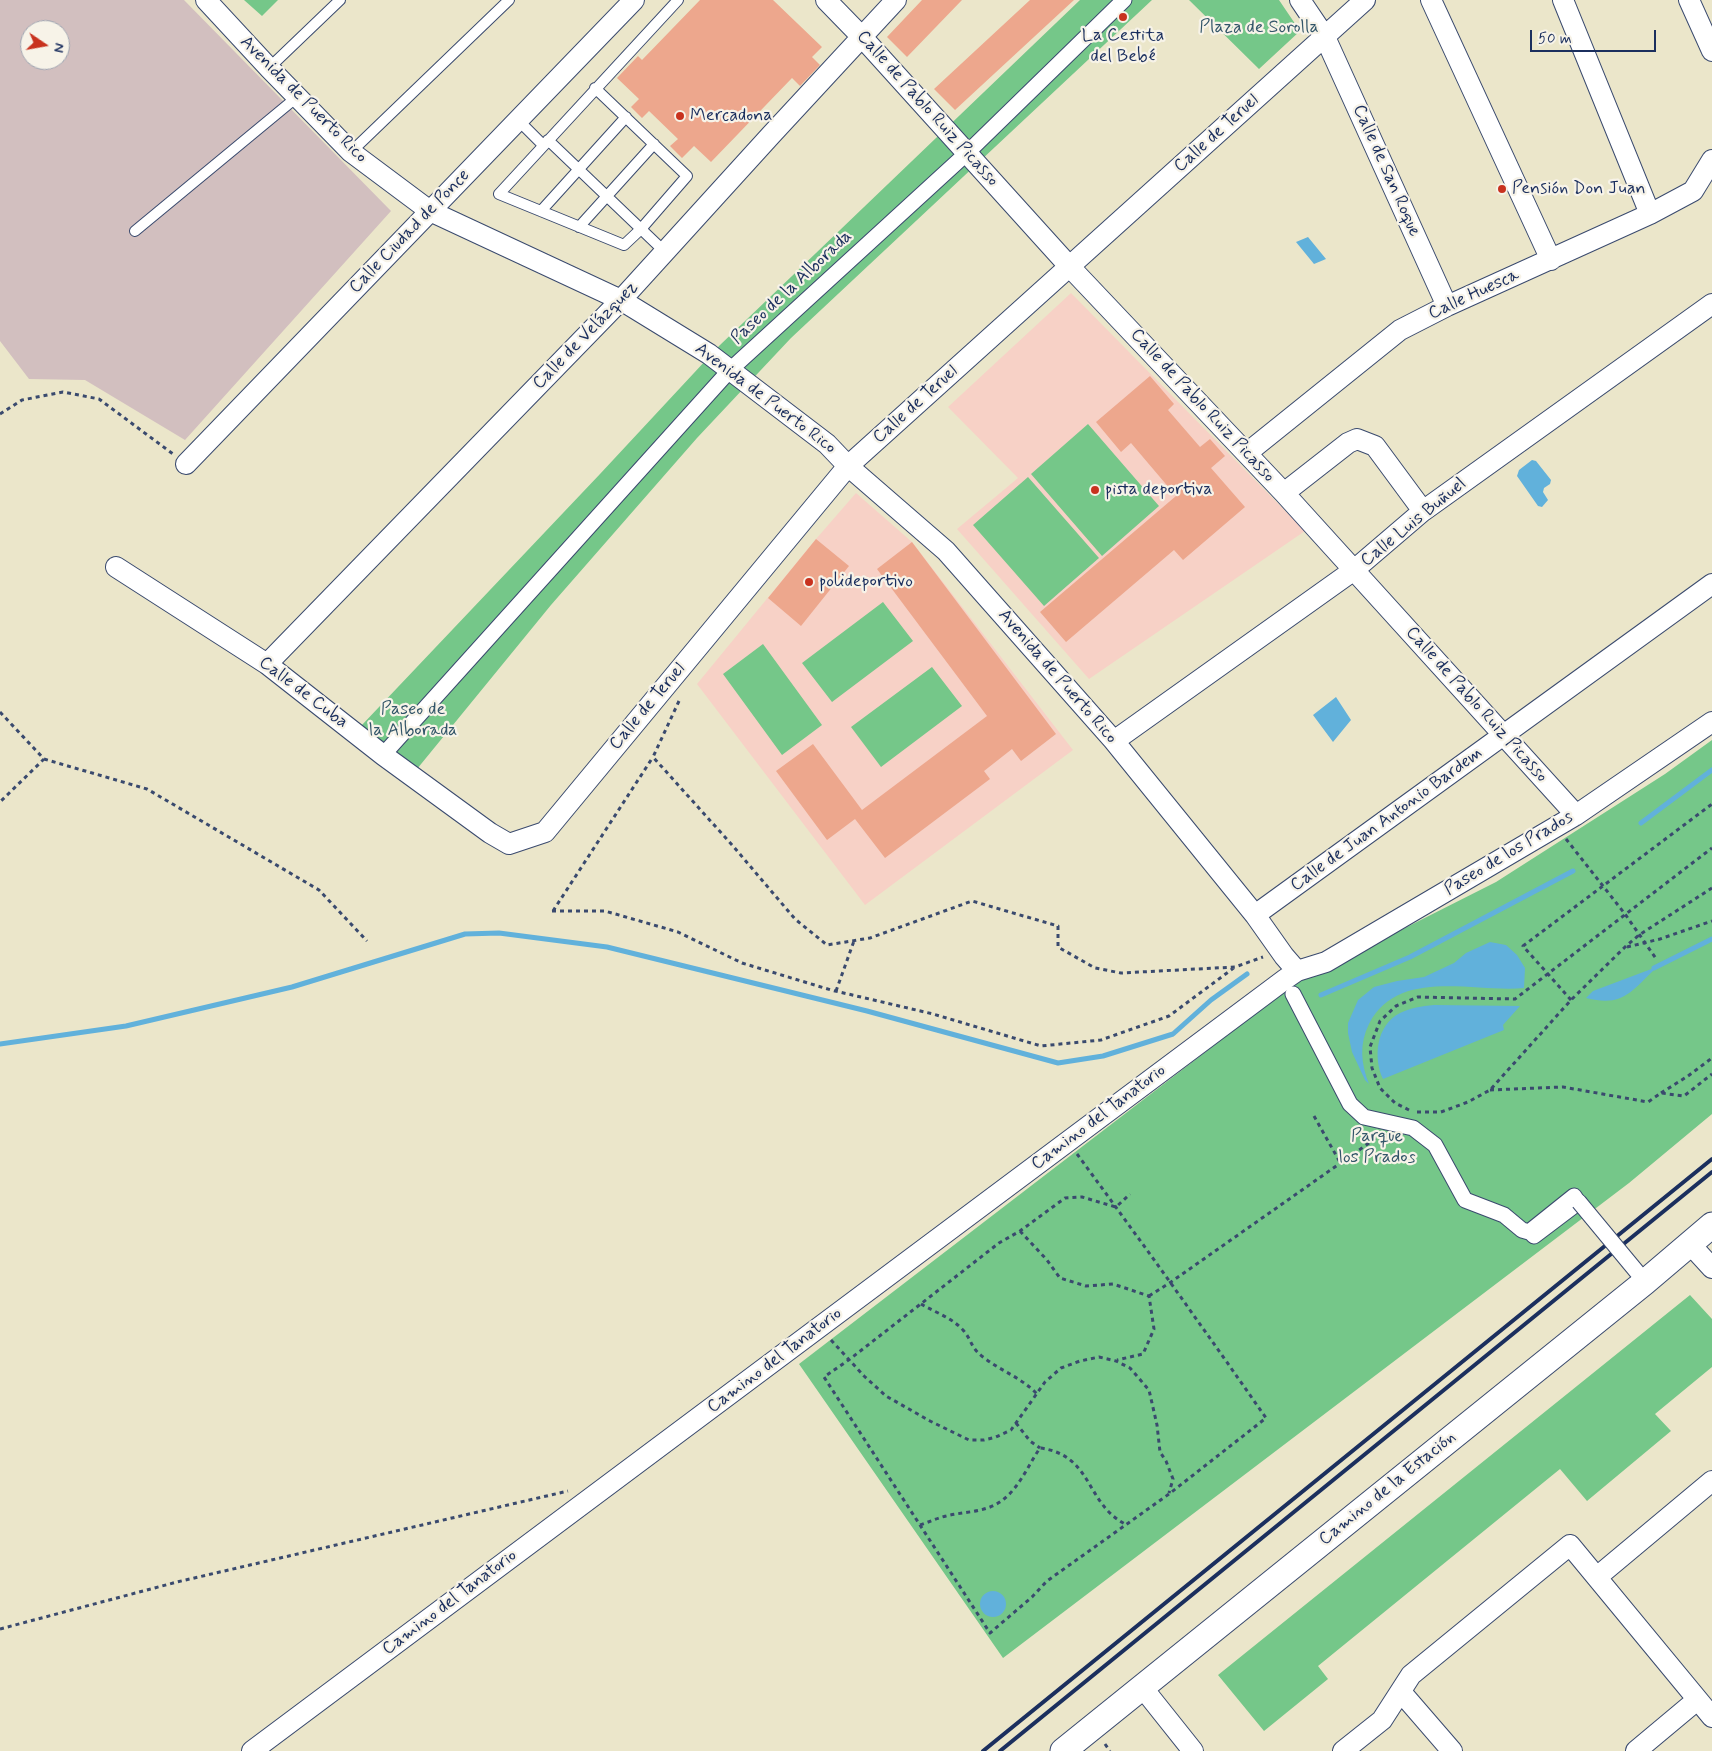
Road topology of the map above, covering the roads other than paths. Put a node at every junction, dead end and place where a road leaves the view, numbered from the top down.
1 (206, 0) edge
2 (340, 0) edge
3 (508, 0) edge
4 (634, 0) edge
5 (678, 0) edge
6 (826, 0) edge
7 (896, 0) edge
8 (1124, 0) edge
9 (1300, 0) edge
10 (1365, 0) edge
11 (1431, 0) edge
12 (1563, 0) edge
13 (1688, 0) edge
14 (862, 37) junction
15 (1325, 37) junction
16 (1712, 51) edge
17 (269, 68) junction
18 (596, 88) junction
19 (297, 97) junction
20 (626, 117) junction
21 (518, 120) junction
22 (546, 142) junction
23 (654, 144) junction
24 (351, 152) junction
25 (967, 153) junction
26 (1712, 160) edge
27 (579, 169) junction
28 (607, 196) junction
29 (430, 211) junction
30 (541, 211) junction
31 (1650, 214) junction
32 (579, 227) junction
33 (641, 228) junction
34 (135, 231) dead end
35 (665, 252) junction
36 (1551, 260) junction
37 (1069, 266) junction
38 (621, 300) junction
39 (1712, 304) edge
40 (1447, 306) junction
41 (730, 370) junction
42 (1247, 453) junction
43 (186, 464) road end
44 (848, 466) junction
45 (1284, 493) junction
46 (1424, 511) junction
47 (116, 567) dead end
48 (1354, 570) junction
49 (1712, 584) edge
50 (267, 664) junction
51 (1712, 722) edge
52 (1504, 734) junction
53 (1114, 741) junction
54 (383, 755) junction
55 (1576, 815) junction
56 (509, 844) joint
57 (1256, 915) junction
58 (1297, 971) junction
59 (1293, 994) dead end
60 (1712, 1225) edge
61 (1690, 1244) junction
62 (1712, 1268) edge
63 (1637, 1272) dead end
64 (1712, 1482) edge
65 (1598, 1577) junction
66 (1142, 1687) junction
67 (1401, 1692) junction
68 (1697, 1700) junction
69 (1712, 1716) edge
70 (252, 1751) edge
71 (1063, 1751) edge
72 (1193, 1751) edge
73 (1343, 1751) edge
74 (1452, 1751) edge
75 (1636, 1751) edge

1 - 17 street, Avenida de Puerto Rico
2 - 17 lane
3 - 24 lane
4 - 21 street, Calle Ciudad de Ponce
5 - 18 lane
6 - 14 street, Calle de Pablo Ruiz Picasso
7 - 14 street, Calle de Velázquez
8 - 25 street, Paseo de la Alborada
9 - 15 street, Calle de San Roque
10 - 15 street, Calle de Teruel
11 - 36 street
12 - 31 street
13 - 16 street
14 - 25 street, Calle de Pablo Ruiz Picasso
14 - 35 street, Calle de Velázquez
15 - 37 street, Calle de Teruel
15 - 40 street, Calle de San Roque
17 - 19 street, Avenida de Puerto Rico
18 - 20 lane
18 - 22 lane
19 - 24 street, Avenida de Puerto Rico
19 - 34 lane
20 - 23 lane
20 - 27 lane
21 - 22 lane
21 - 29 street, Calle Ciudad de Ponce
22 - 27 lane
22 - 30 lane
23 - 28 lane
23 - 33 lane
24 - 29 street, Avenida de Puerto Rico
25 - 37 street, Calle de Pablo Ruiz Picasso
25 - 41 street, Paseo de la Alborada
26 - 31 street, Calle Huesca
27 - 28 lane
27 - 30 lane
28 - 32 lane
28 - 33 lane
29 - 38 street, Avenida de Puerto Rico
29 - 43 street, Calle Ciudad de Ponce
30 - 32 lane
31 - 36 street, Calle Huesca
32 - 33 lane
33 - 35 lane
35 - 38 street, Calle de Velázquez
36 - 40 street, Calle Huesca
37 - 42 street, Calle de Pablo Ruiz Picasso
37 - 44 street, Calle de Teruel
38 - 41 street, Avenida de Puerto Rico
38 - 50 street, Calle de Velázquez
39 - 46 street, Calle Luis Buñuel
40 - 42 street, Calle Huesca
41 - 44 street, Avenida de Puerto Rico
41 - 54 street, Paseo de la Alborada
42 - 45 street, Calle de Pablo Ruiz Picasso
44 - 53 street, Avenida de Puerto Rico
44 - 56 street, Calle de Teruel
45 - 46 street
45 - 48 street, Calle de Pablo Ruiz Picasso
46 - 48 street, Calle Luis Buñuel
47 - 50 street, Calle de Cuba
48 - 52 street, Calle de Pablo Ruiz Picasso
48 - 53 street, Calle Luis Buñuel
49 - 52 street, Calle de Juan Antonio Bardem
50 - 54 street, Calle de Cuba
51 - 55 street, Paseo de los Prados
52 - 55 street, Calle de Pablo Ruiz Picasso
52 - 57 street, Calle de Juan Antonio Bardem
53 - 57 street, Avenida de Puerto Rico
54 - 56 street, Calle de Cuba
55 - 58 street, Paseo de los Prados
57 - 58 street, Avenida de Puerto Rico
58 - 70 street, Camino del Tanatorio
59 - 63 street, bridge
60 - 61 street, Camino de la Estación
61 - 62 street
61 - 66 street, Camino de la Estación
64 - 65 street
65 - 67 street
65 - 68 street
66 - 71 street, Camino de la Estación
66 - 72 street
67 - 73 street
67 - 74 street
68 - 69 street
68 - 75 street

